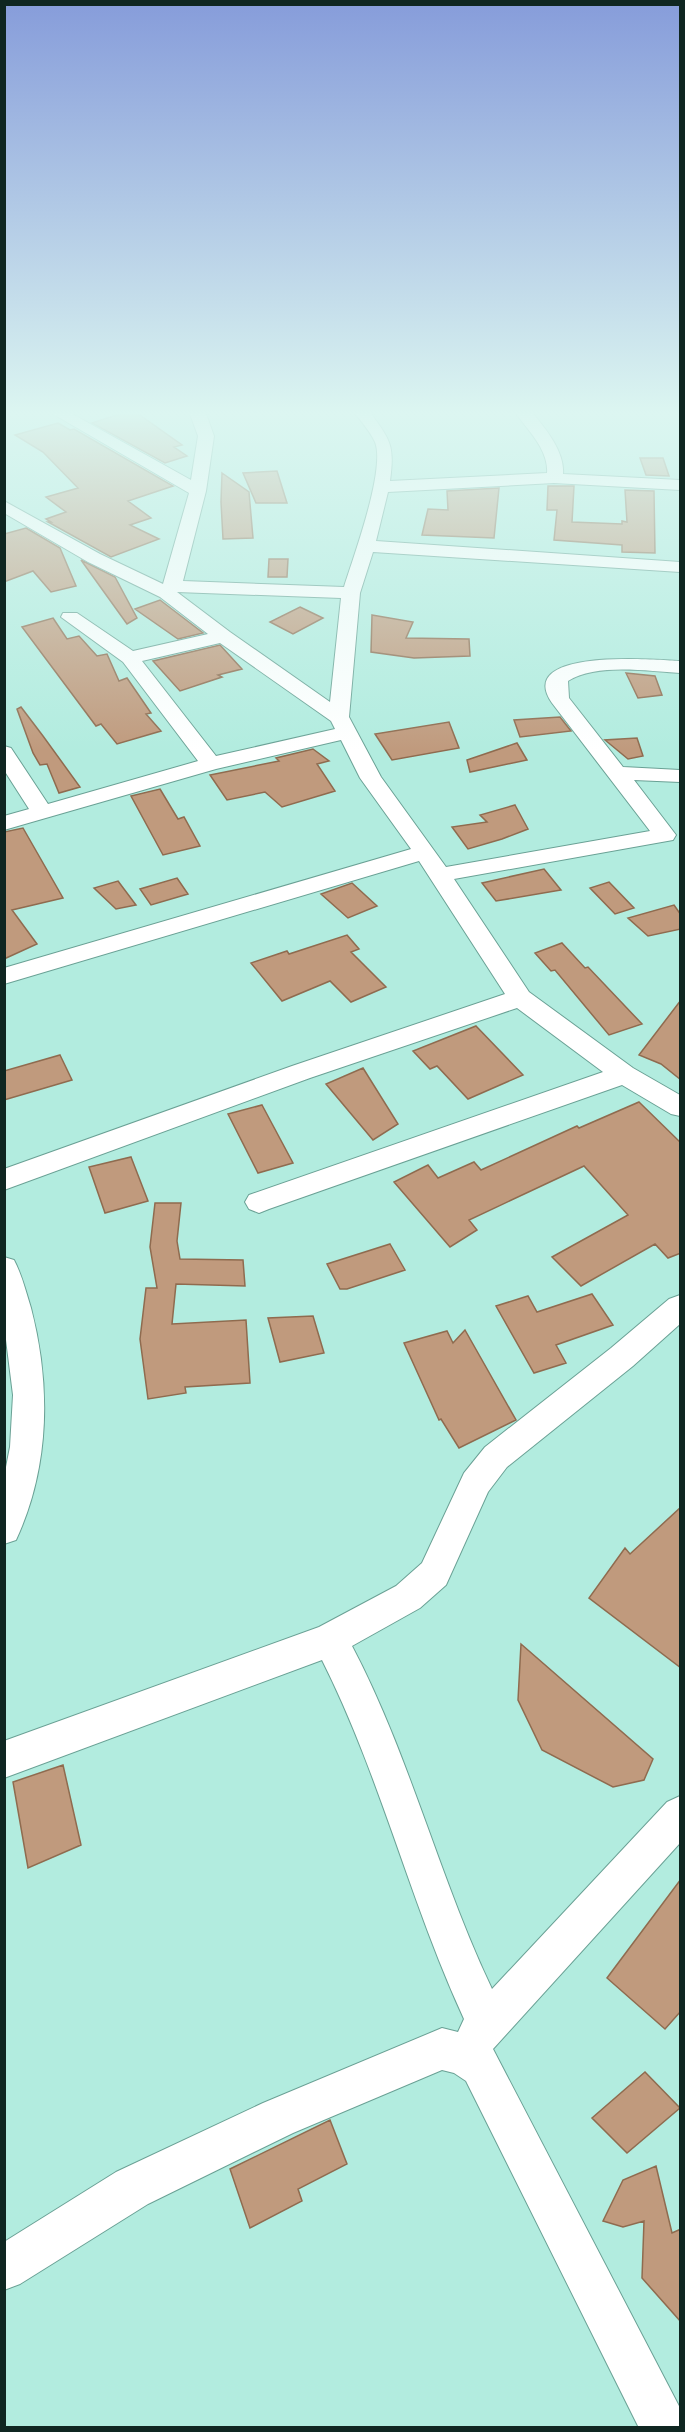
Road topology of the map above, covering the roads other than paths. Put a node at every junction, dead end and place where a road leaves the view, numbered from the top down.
1 (36, 524) edge
2 (188, 524) edge
3 (371, 524) edge
4 (366, 546) junction
5 (681, 567) edge
6 (169, 589) junction
7 (351, 593) junction
8 (70, 618) dead end
9 (223, 636) junction
10 (130, 658) junction
11 (681, 667) edge
12 (343, 725) junction
13 (4, 752) edge
14 (211, 764) junction
15 (615, 773) junction
16 (681, 776) edge
17 (42, 812) junction
18 (4, 822) edge
19 (673, 841) edge
20 (425, 852) junction
21 (438, 875) junction
22 (4, 976) edge
23 (520, 998) junction
24 (624, 1074) junction
25 (681, 1107) edge
26 (4, 1180) edge
27 (259, 1202) dead end
28 (4, 1268) edge
29 (681, 1306) edge
30 (4, 1529) edge
31 (330, 1640) junction
32 (4, 1760) edge
33 (681, 1815) edge
34 (475, 2038) junction
35 (4, 2268) edge
36 (665, 2427) edge

1 - 6 street
2 - 6 street
3 - 4 street
4 - 5 street
4 - 7 street
6 - 7 street
6 - 9 street
7 - 12 street
8 - 10 street
9 - 10 street
9 - 12 street
10 - 14 street
11 - 15 street
12 - 14 street
12 - 20 street
13 - 17 street
14 - 17 street
15 - 16 street
15 - 19 street
17 - 18 street
19 - 21 street
20 - 21 street
20 - 22 street
21 - 23 street
23 - 24 street
23 - 26 street
24 - 25 street
24 - 27 street
28 - 30 street
29 - 31 street
31 - 32 street
31 - 34 street
33 - 34 street
34 - 35 street
34 - 36 street

